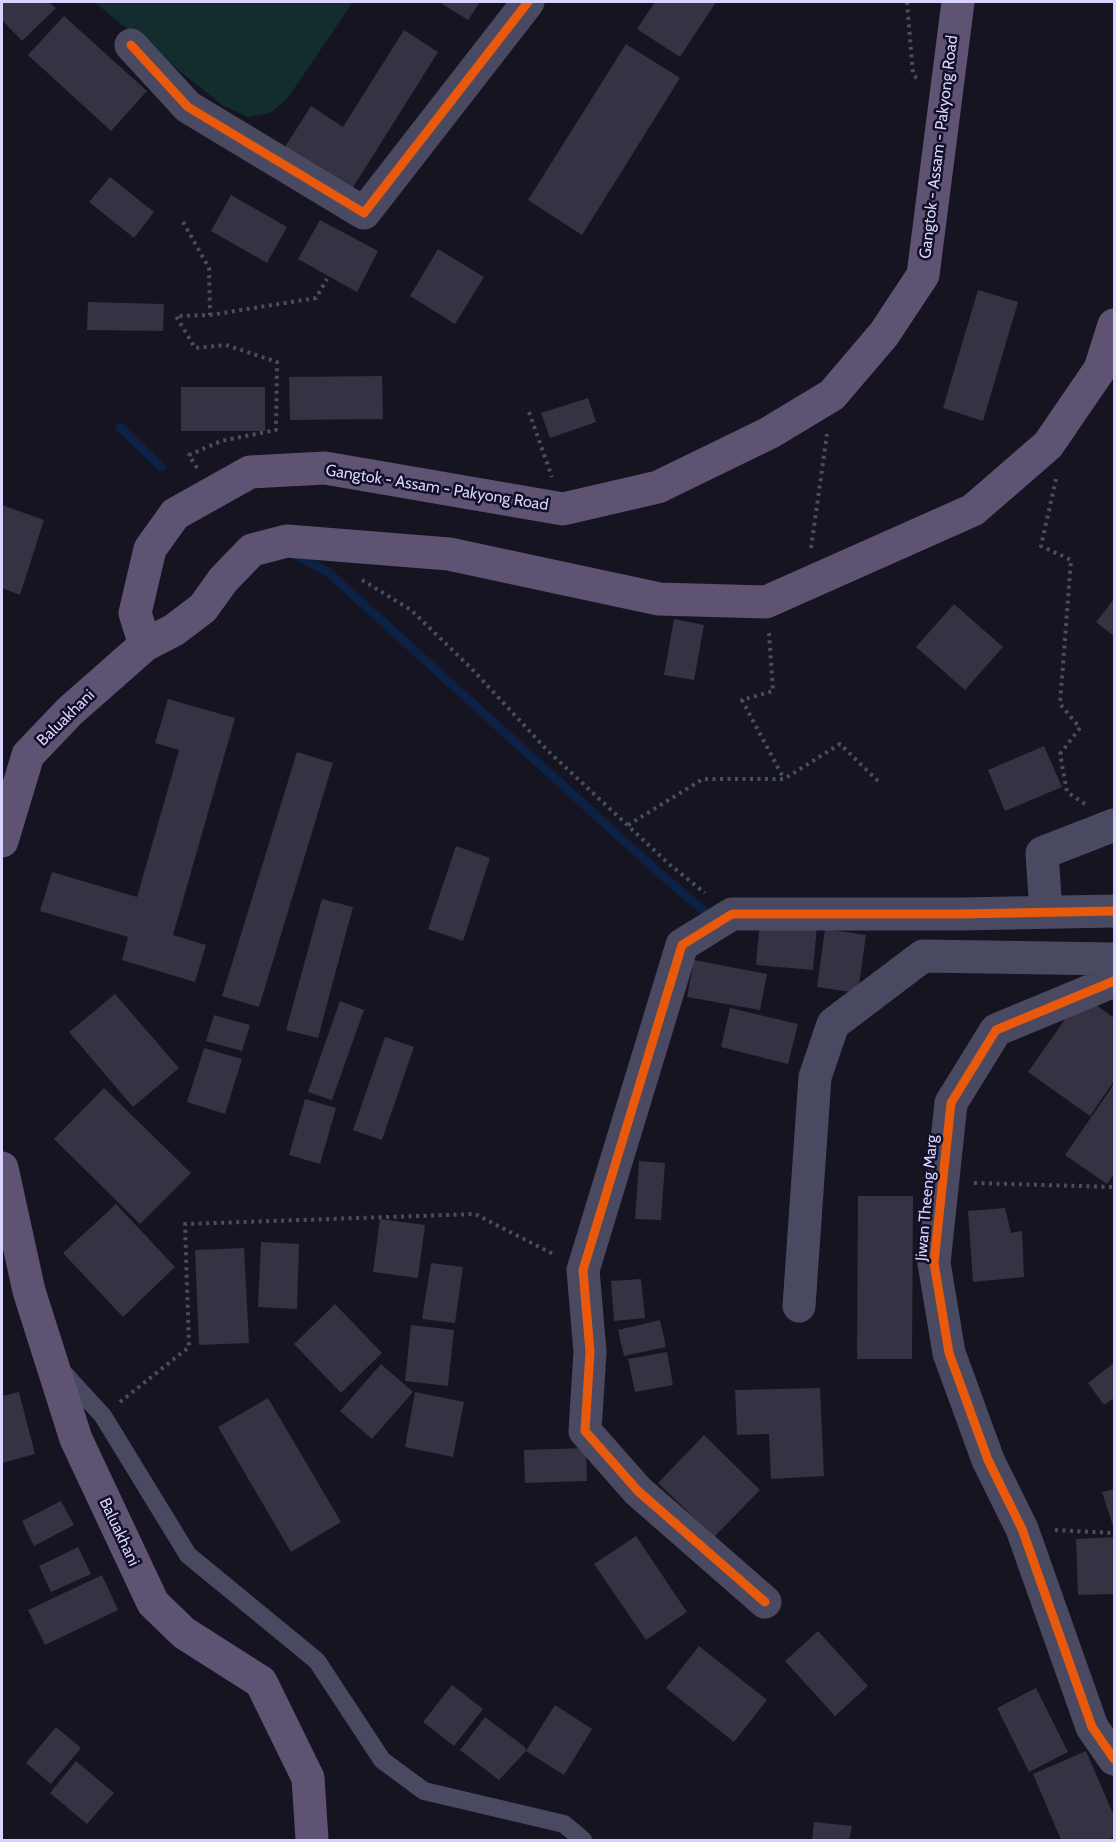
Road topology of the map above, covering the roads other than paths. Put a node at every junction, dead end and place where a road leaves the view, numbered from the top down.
1 (528, 2) edge
2 (958, 2) edge
3 (131, 45) dead end
4 (1114, 325) edge
5 (145, 645) junction
6 (1114, 825) edge
7 (2, 841) edge
8 (1114, 911) edge
9 (1046, 912) junction
10 (1114, 960) edge
11 (1114, 981) edge
12 (2, 1168) edge
13 (799, 1306) dead end
14 (51, 1359) junction
15 (765, 1602) dead end
16 (1114, 1759) edge
17 (312, 1840) edge
18 (583, 1840) edge

1 - 3 street
2 - 5 main road, Gangtok - Assam - Pakyong Road
4 - 5 main road, Baluakhani
5 - 7 main road, Baluakhani
6 - 9 street
8 - 9 street
9 - 15 street
10 - 13 street
11 - 16 street, Jiwan Theeng Marg
12 - 14 main road, Baluakhani
14 - 17 main road, Baluakhani
14 - 18 lane

